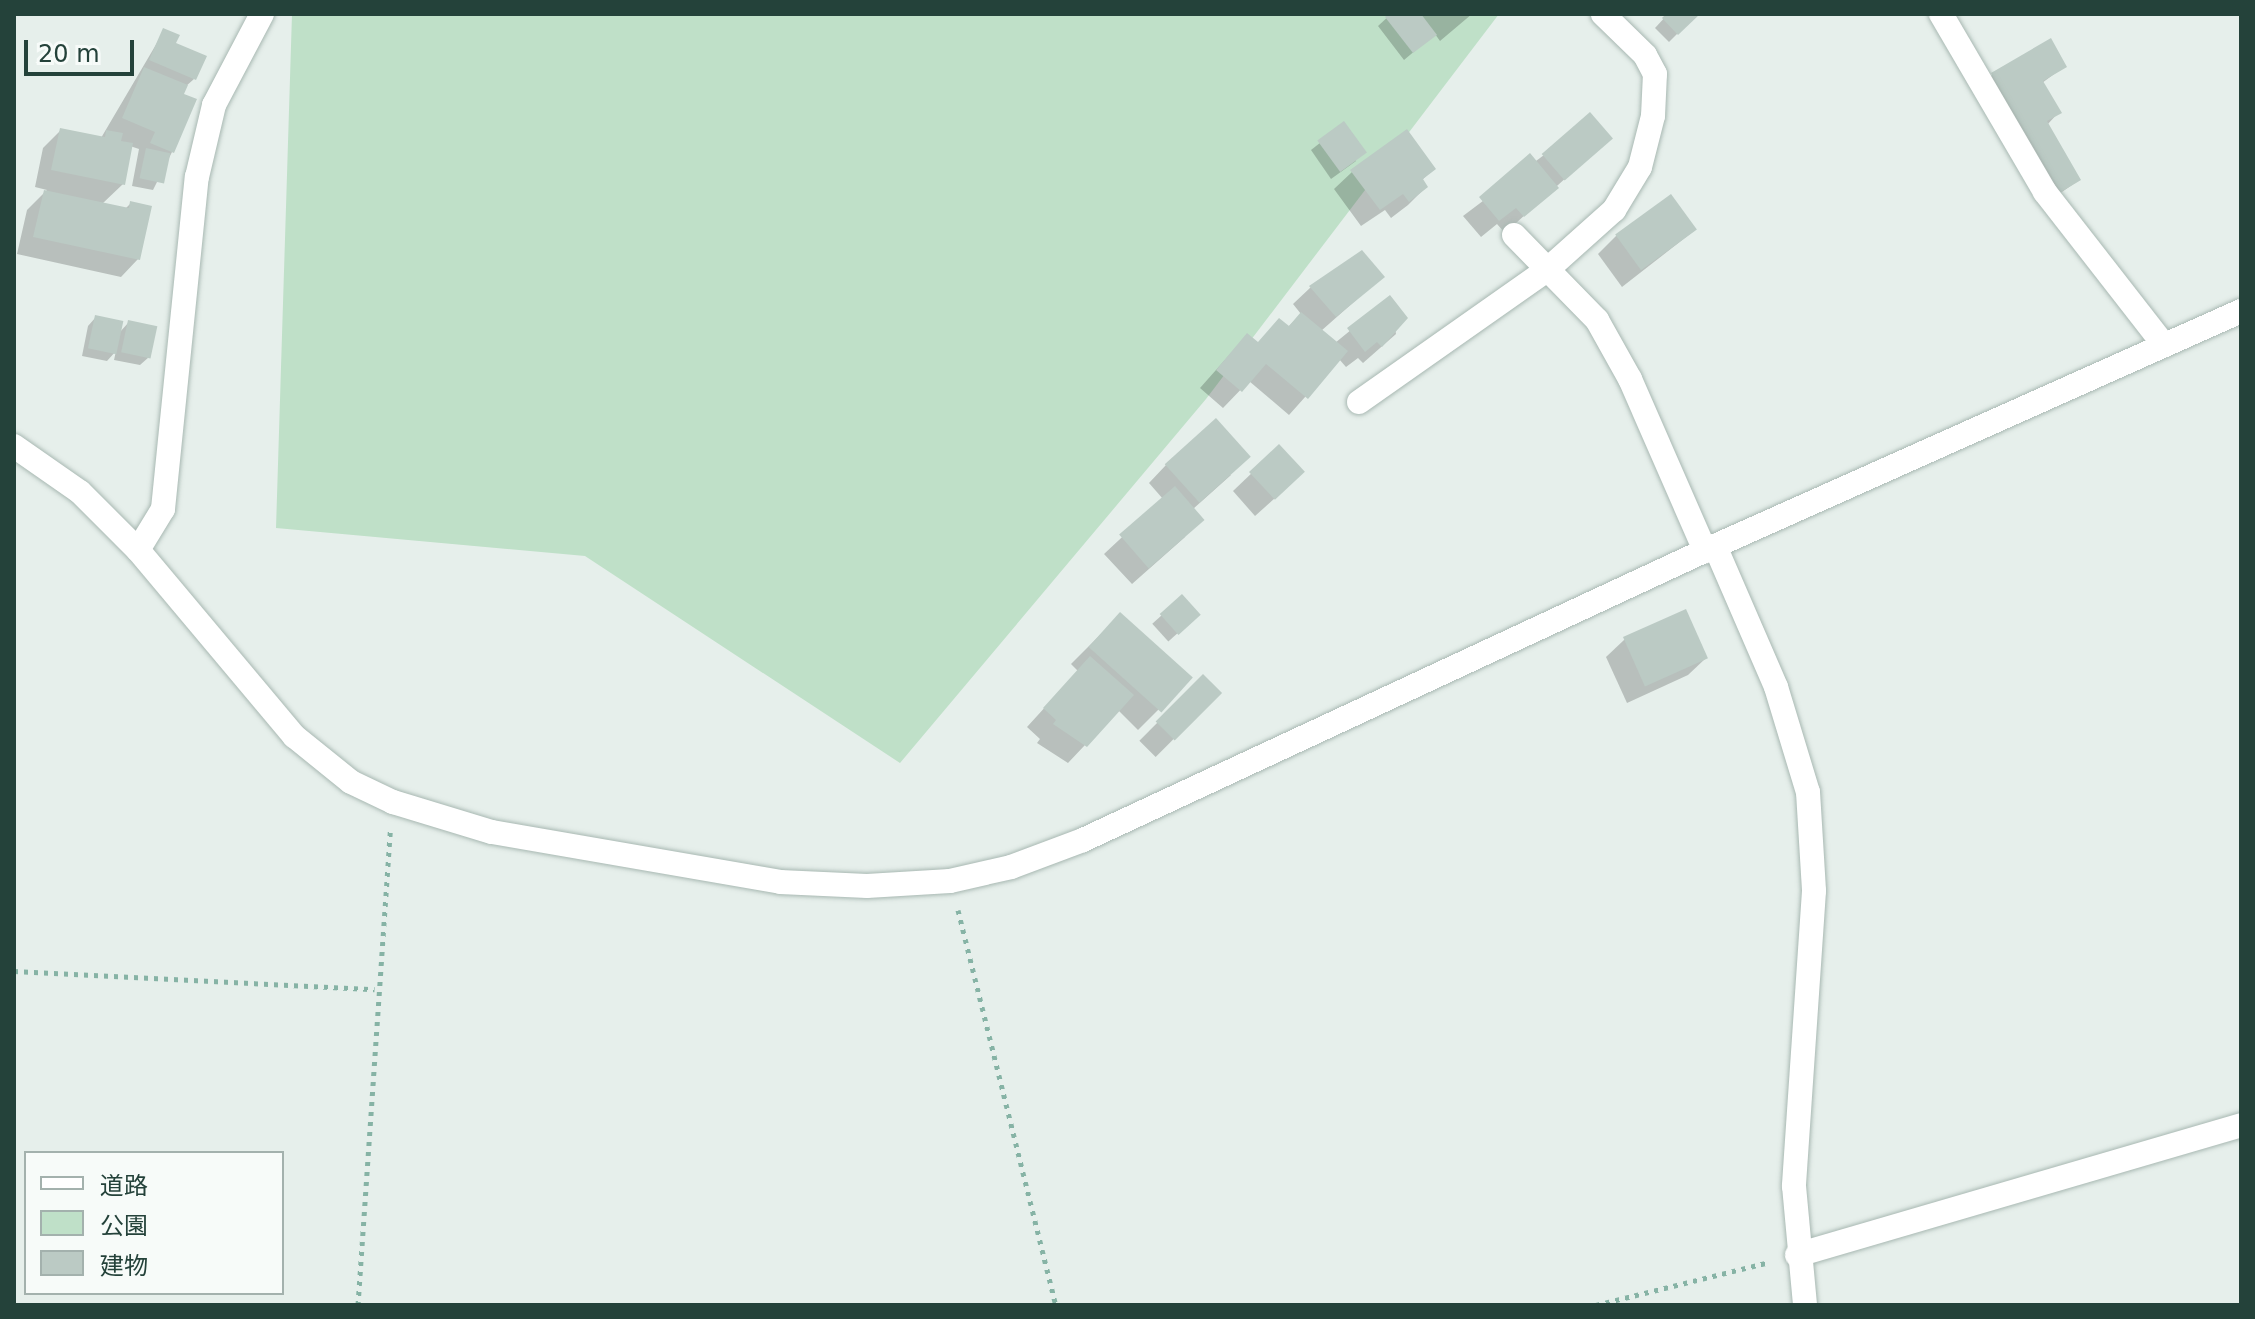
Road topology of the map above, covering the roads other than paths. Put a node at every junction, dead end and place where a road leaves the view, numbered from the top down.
1 (262, 14) edge
2 (1603, 14) edge
3 (1941, 14) edge
4 (1514, 235) dead end
5 (1548, 269) junction
6 (2241, 311) edge
7 (2164, 345) junction
8 (1359, 402) dead end
9 (14, 446) edge
10 (1710, 549) junction
11 (138, 550) junction
12 (2241, 1125) edge
13 (1797, 1255) junction
14 (1805, 1305) edge

1 - 11 street
2 - 5 street
3 - 7 street
4 - 5 street
5 - 8 street
5 - 10 street
6 - 7 street
7 - 10 street
9 - 11 street
10 - 11 street
10 - 13 street
12 - 13 street
13 - 14 street

